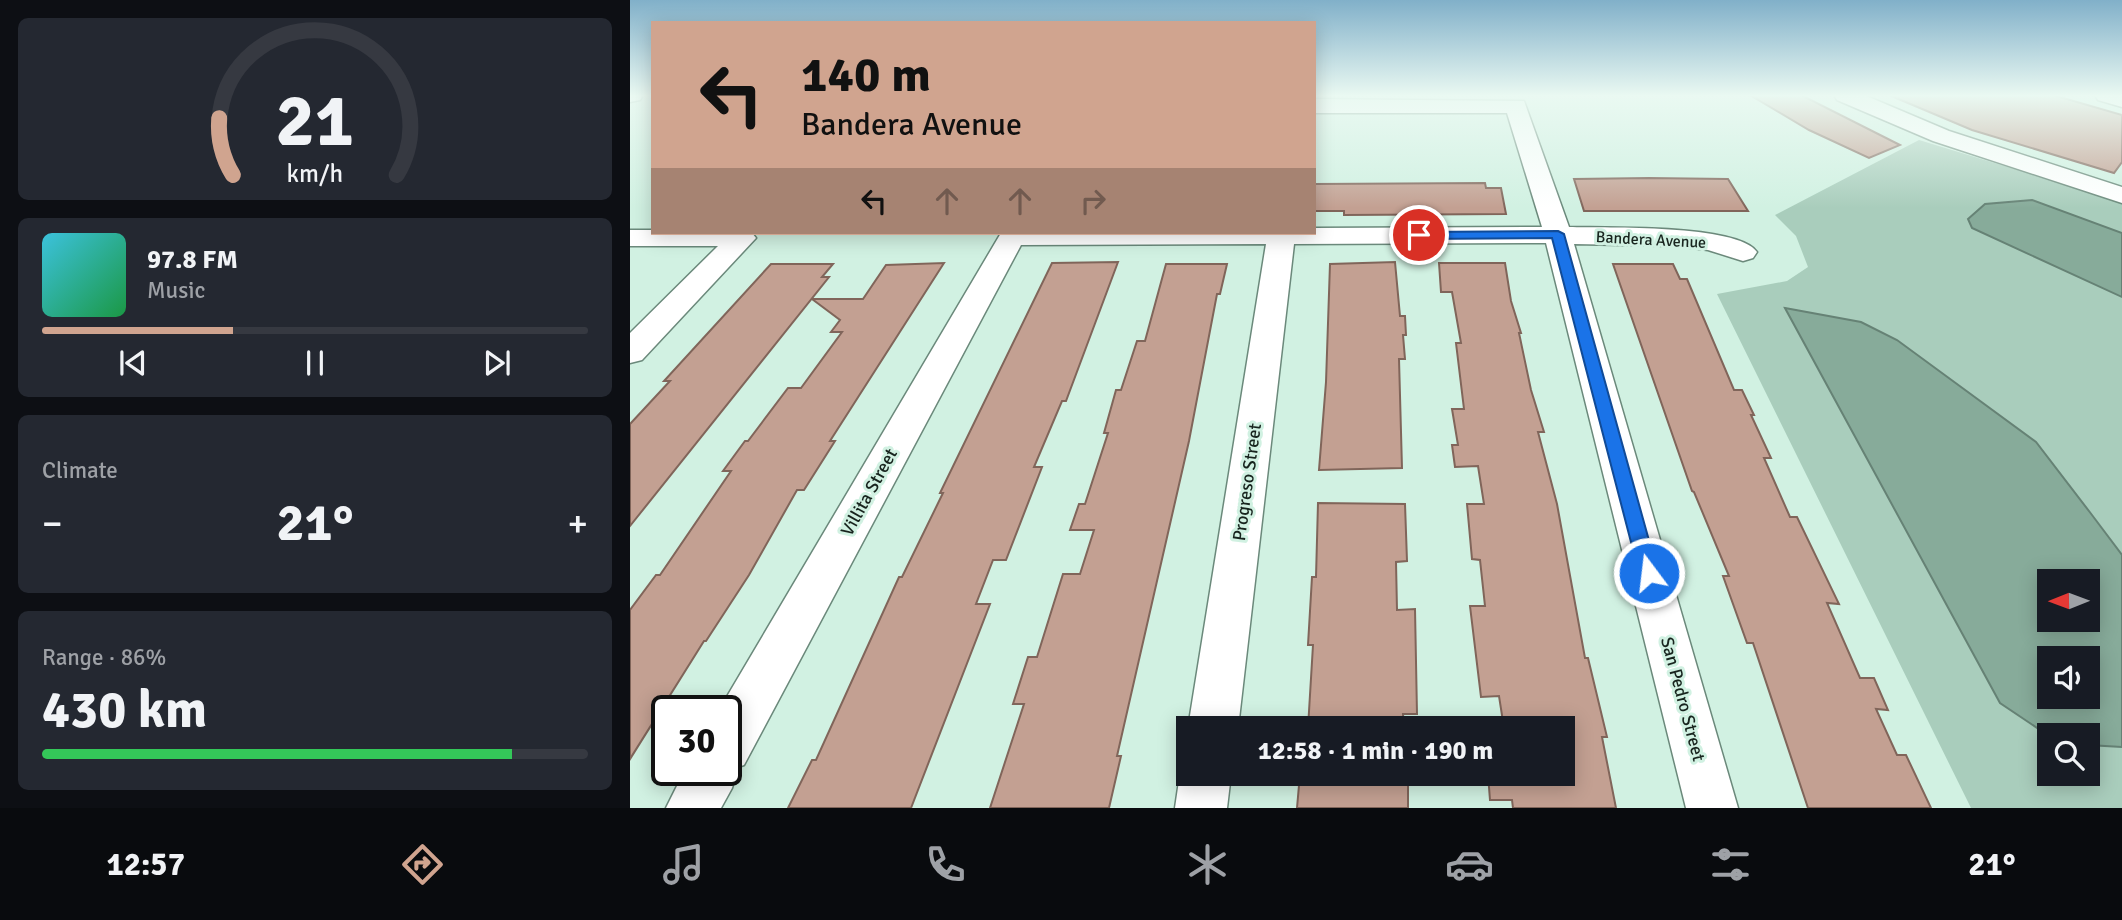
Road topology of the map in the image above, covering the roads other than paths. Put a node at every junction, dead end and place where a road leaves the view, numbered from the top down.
1 (1525, 133) edge
2 (1933, 133) edge
3 (2122, 195) edge
4 (1558, 234) junction
5 (1281, 236) junction
6 (1012, 237) joint
7 (630, 238) edge
8 (1743, 252) dead end
9 (630, 352) edge
10 (1215, 716) edge
11 (742, 718) edge
12 (705, 786) edge
13 (1204, 786) edge
14 (692, 808) edge
15 (1201, 808) edge
16 (1712, 808) edge

1 - 4 street, San Pedro Street
2 - 3 street
4 - 5 street, Bandera Avenue
4 - 8 street, Bandera Avenue
4 - 16 street, San Pedro Street
5 - 6 street, Bandera Avenue
5 - 10 street, Progreso Street
6 - 11 street, Villita Street
7 - 9 street
12 - 14 street
13 - 15 street

